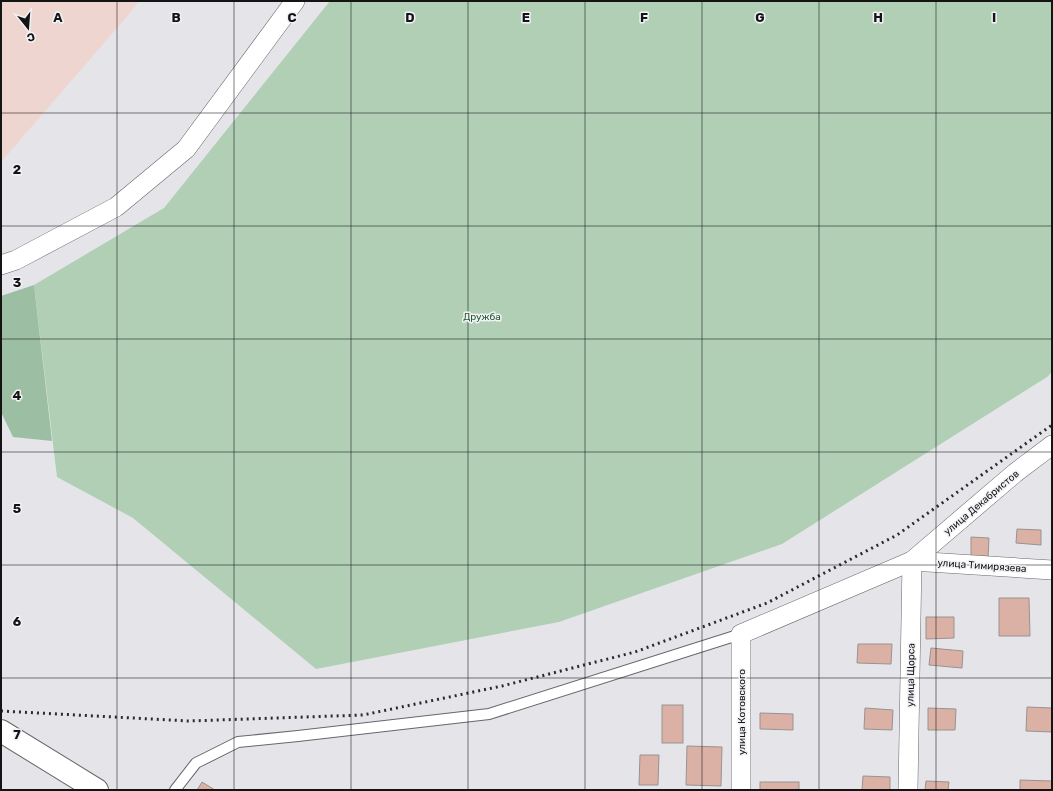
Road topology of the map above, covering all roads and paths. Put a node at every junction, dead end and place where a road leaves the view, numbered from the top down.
1 (295, 1) edge
2 (1, 265) edge
3 (1052, 445) edge
4 (912, 561) junction
5 (1052, 570) edge
6 (740, 634) junction
7 (1, 731) edge
8 (97, 790) edge
9 (175, 790) edge
10 (741, 790) edge
11 (908, 790) edge

1 - 2 street
3 - 4 street, улица Декабристов
4 - 5 street, улица Тимирязева
4 - 6 street
4 - 11 street, улица Щорса
6 - 9 lane
6 - 10 street, улица Котовского
7 - 8 main road

